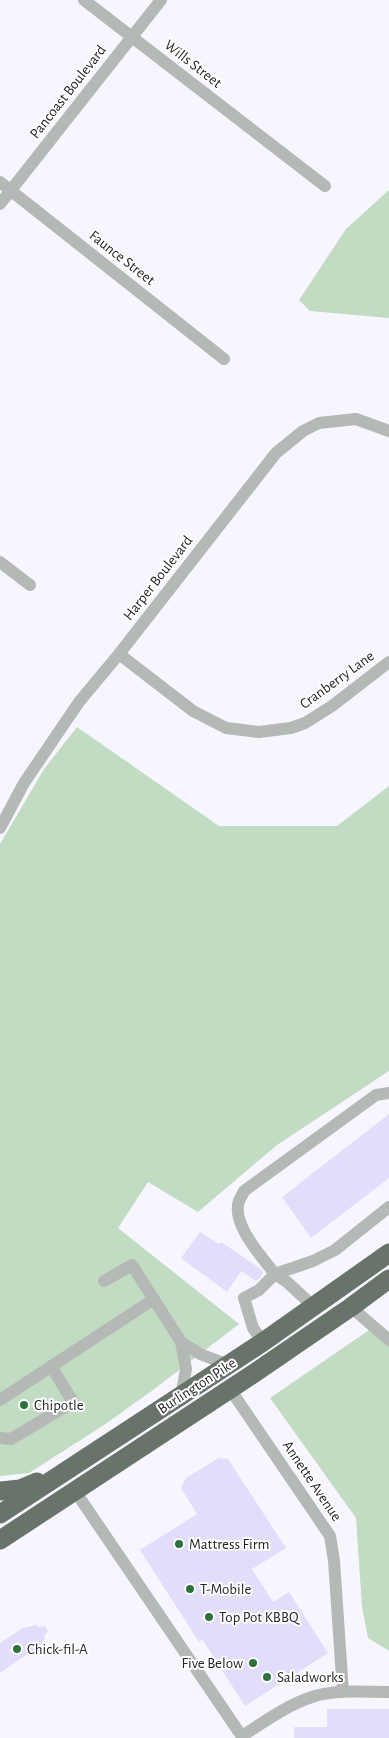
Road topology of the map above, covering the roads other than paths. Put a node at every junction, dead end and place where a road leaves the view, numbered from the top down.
1 (84, 0) edge
2 (161, 0) edge
3 (132, 37) junction
4 (0, 182) edge
5 (325, 186) dead end
6 (11, 190) junction
7 (0, 204) edge
8 (224, 358) dead end
9 (389, 431) edge
10 (0, 562) edge
11 (30, 585) dead end
12 (119, 654) junction
13 (389, 662) edge
14 (0, 828) edge
15 (389, 1093) edge
16 (389, 1207) edge
17 (389, 1253) edge
18 (275, 1274) junction
19 (389, 1279) edge
20 (104, 1281) dead end
21 (154, 1299) junction
22 (314, 1307) junction
23 (351, 1307) junction
24 (389, 1340) edge
25 (181, 1342) junction
26 (263, 1342) junction
27 (229, 1365) junction
28 (51, 1366) junction
29 (230, 1389) junction
30 (182, 1396) junction
31 (0, 1400) edge
32 (0, 1438) edge
33 (64, 1473) junction
34 (0, 1491) edge
35 (75, 1491) junction
36 (0, 1514) edge
37 (0, 1540) edge
38 (343, 1692) junction
39 (389, 1692) edge
40 (242, 1737) edge

1 - 3 street, Wills Street
2 - 3 street, Pancoast Boulevard
3 - 5 street, Wills Street
3 - 6 street, Pancoast Boulevard
4 - 6 street, Faunce Street
6 - 7 street, Pancoast Boulevard
6 - 8 street, Faunce Street
9 - 12 street, Harper Boulevard
10 - 11 street
12 - 13 street, Cranberry Lane
12 - 14 street, Harper Boulevard
15 - 18 street
16 - 18 street
17 - 22 highway, Burlington Pike
18 - 22 street
18 - 26 street
19 - 23 highway, Burlington Pike
20 - 21 street
21 - 25 street
21 - 28 street
22 - 26 highway, Burlington Pike
23 - 24 street
23 - 29 highway, Burlington Pike
25 - 27 street
25 - 30 street
26 - 27 highway, Burlington Pike
27 - 30 highway, Burlington Pike
28 - 31 street
28 - 32 street
29 - 35 highway, Burlington Pike
29 - 38 street, Annette Avenue
30 - 33 highway, Burlington Pike
33 - 34 highway
33 - 36 highway, Burlington Pike
35 - 37 highway, Burlington Pike
35 - 40 street
38 - 39 street
38 - 40 street

